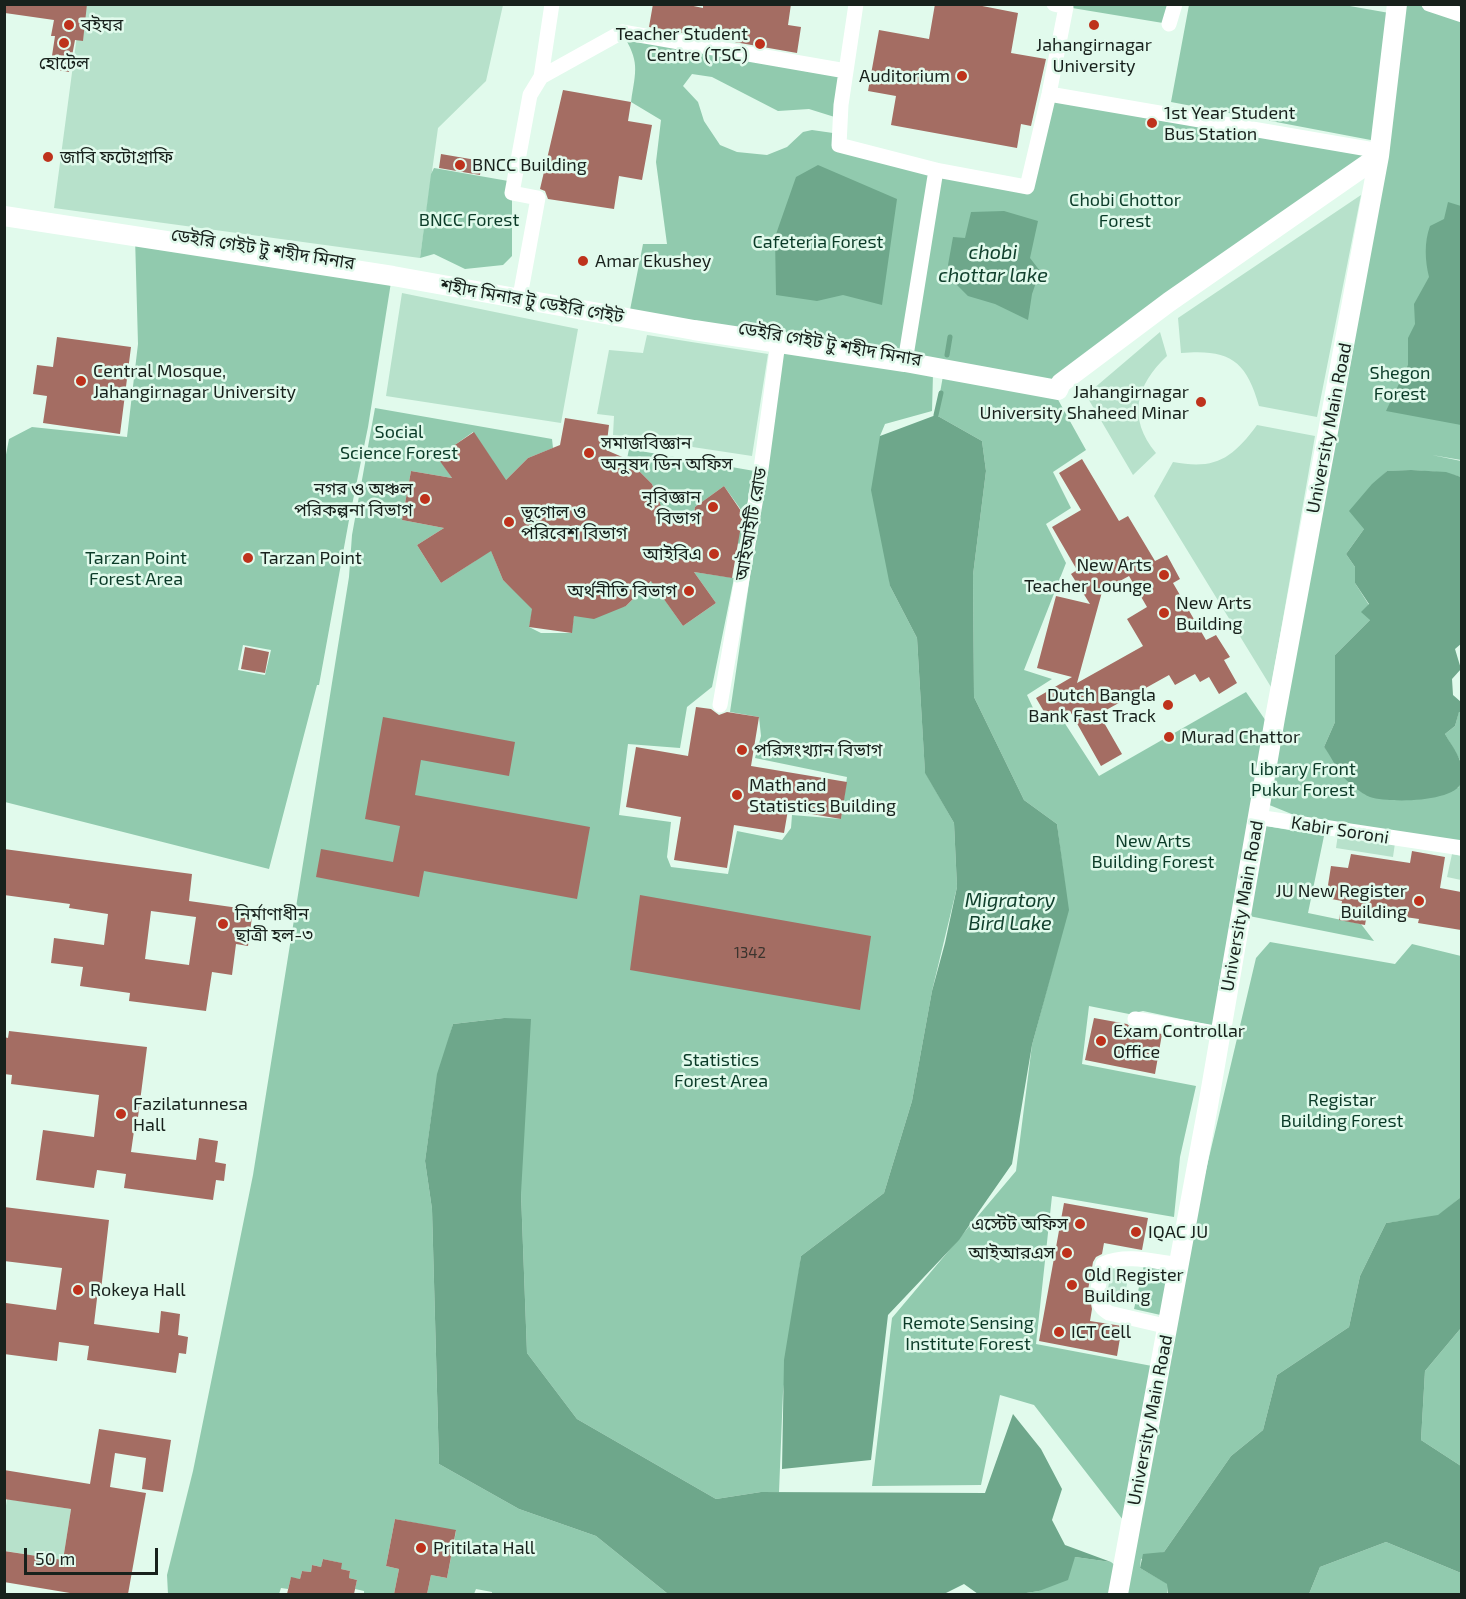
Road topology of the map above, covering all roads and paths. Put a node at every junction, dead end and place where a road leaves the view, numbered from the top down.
1 (552, 4) edge
2 (856, 4) edge
3 (1054, 4) edge
4 (1175, 4) edge
5 (1396, 4) edge
6 (1429, 4) edge
7 (1461, 15) edge
8 (1169, 24) dead end
9 (846, 71) junction
10 (541, 77) junction
11 (1048, 94) junction
12 (1379, 154) junction
13 (936, 170) junction
14 (4, 206) edge
15 (4, 216) edge
16 (394, 273) junction
17 (520, 295) junction
18 (778, 339) junction
19 (906, 359) junction
20 (720, 705) dead end
21 (1257, 817) junction
22 (1461, 848) edge
23 (1135, 1019) dead end
24 (1220, 1034) junction
25 (1180, 1265) junction
26 (1169, 1327) junction
27 (1118, 1594) edge

1 - 10 street
2 - 9 street
3 - 11 street
4 - 8 street
5 - 12 street, University Main Road
6 - 7 street
9 - 10 street
9 - 13 street
10 - 17 street
11 - 12 street
11 - 13 street
12 - 19 street, শহীদ মিনার টু ডেইরি গেইট
12 - 21 street, University Main Road
13 - 19 street
14 - 16 street, ডেইরি গেইট টু শহীদ মিনার
15 - 16 street
16 - 17 street, ডেইরি গেইট টু শহীদ মিনার
17 - 18 street, ডেইরি গেইট টু শহীদ মিনার
17 - 18 street, শহীদ মিনার টু ডেইরি গেইট
18 - 19 street, শহীদ মিনার টু ডেইরি গেইট
18 - 20 street, আইআইটি রোড
21 - 22 street, Kabir Soroni
21 - 24 street, University Main Road
23 - 24 street
24 - 25 street, University Main Road
25 - 26 street, University Main Road
25 - 26 street
26 - 27 street, University Main Road

